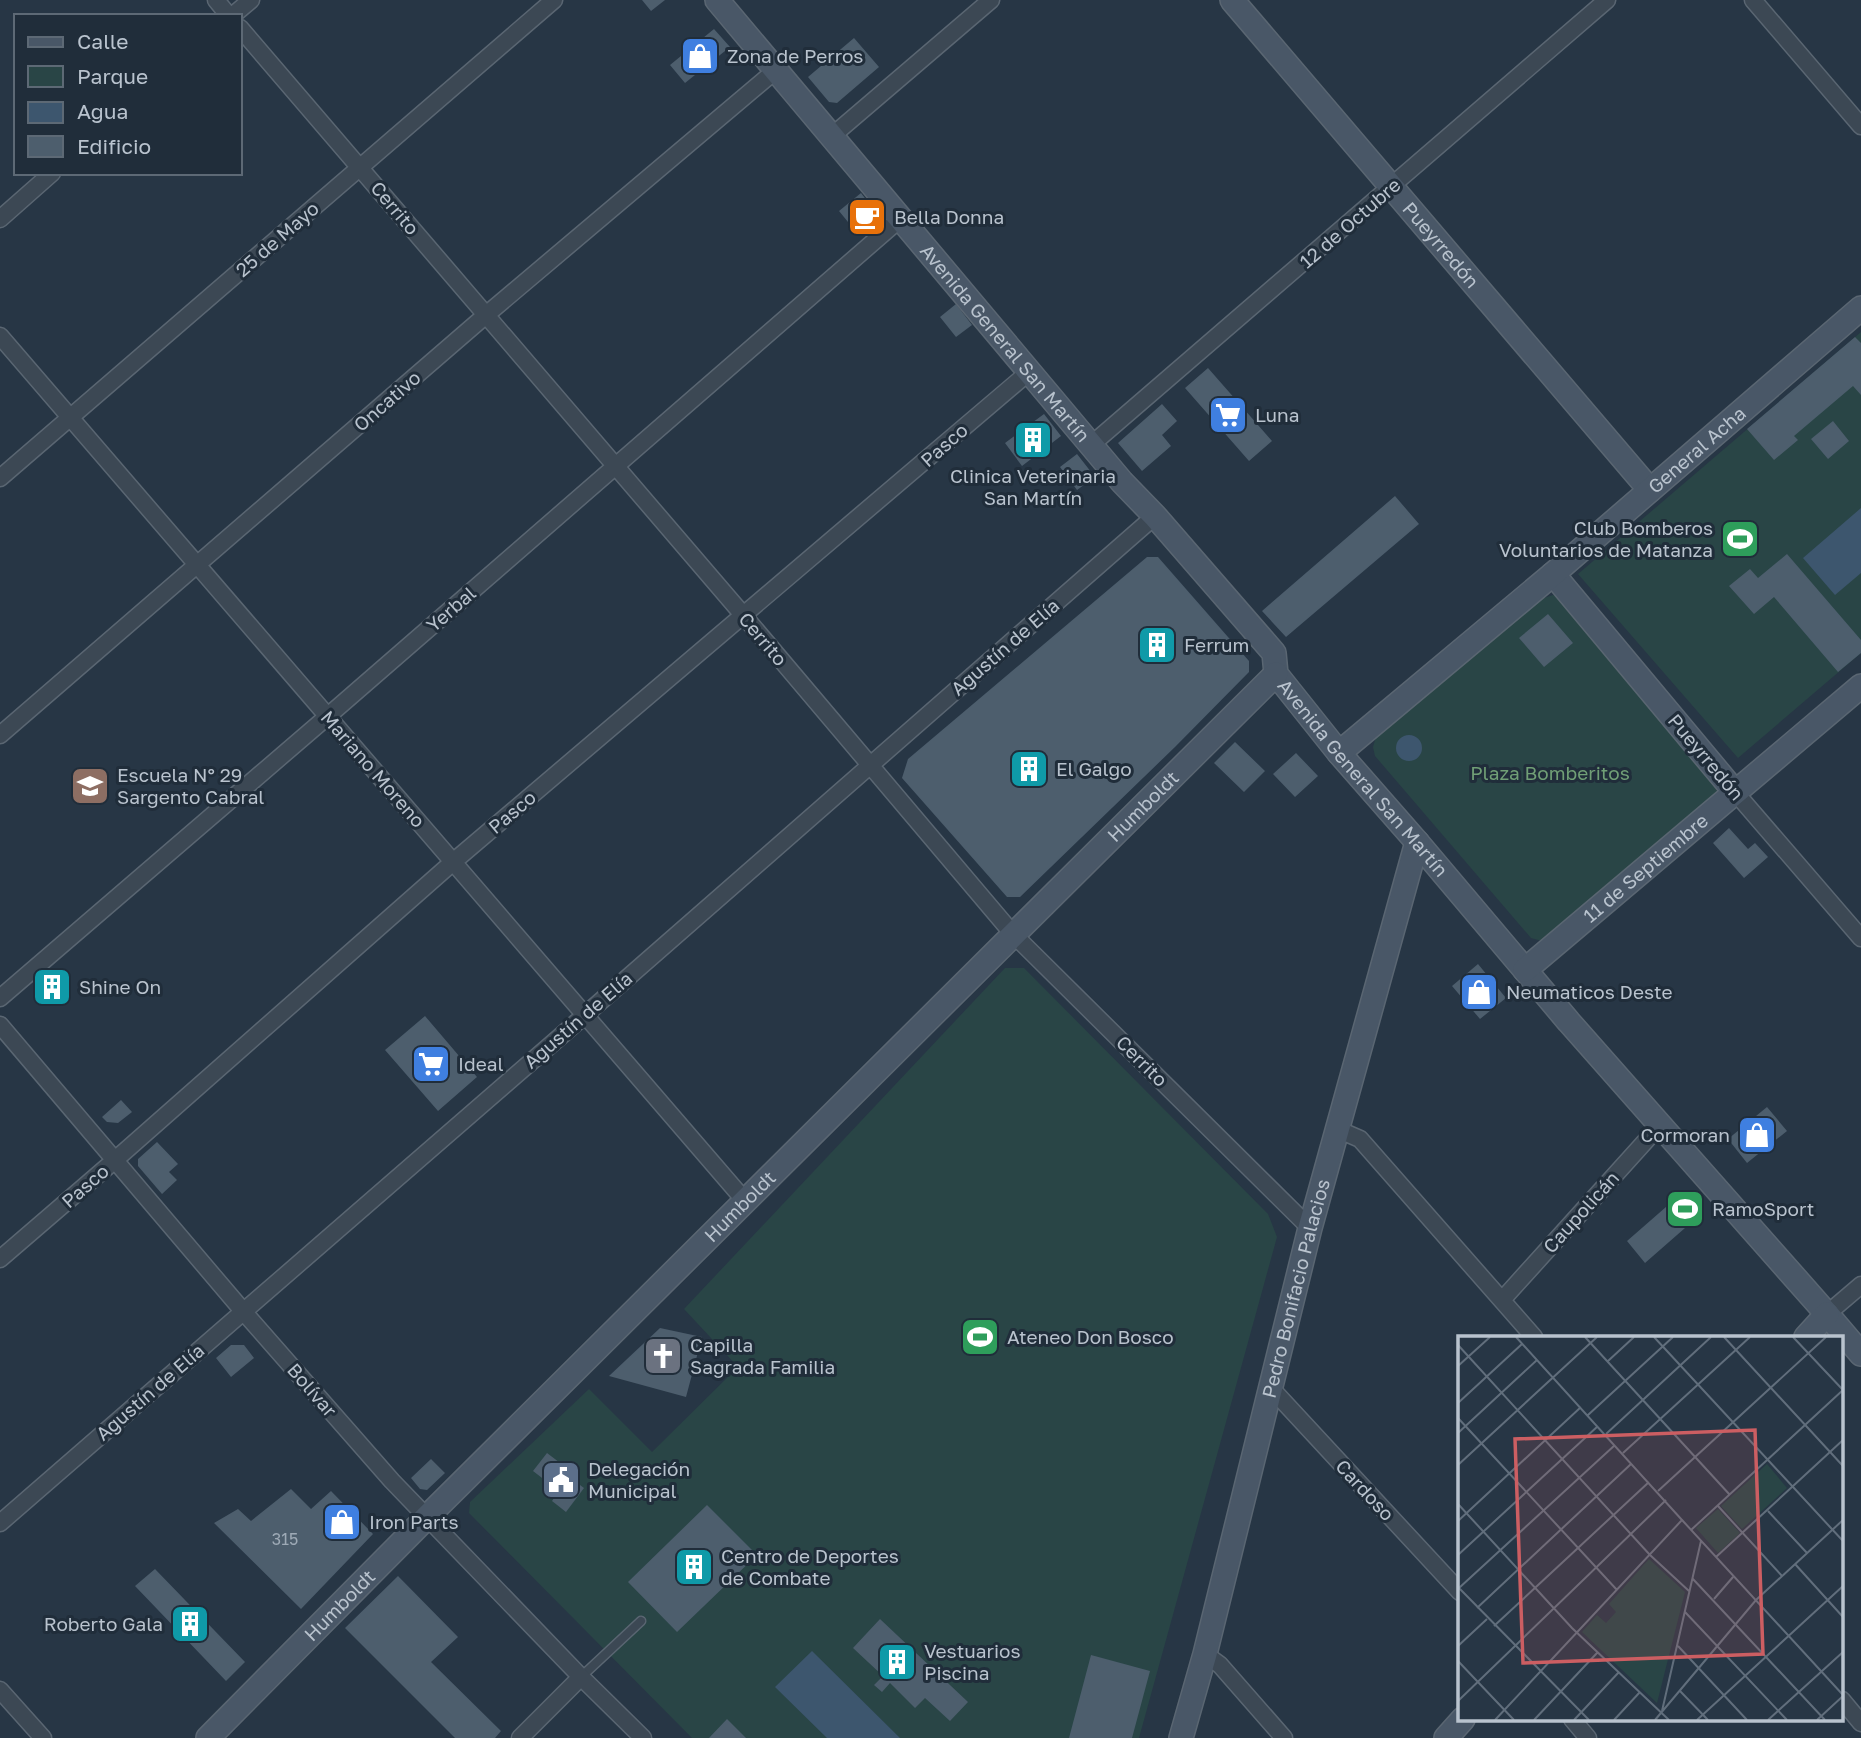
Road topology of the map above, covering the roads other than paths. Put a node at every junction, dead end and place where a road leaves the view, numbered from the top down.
1 (216, 0) edge
2 (251, 0) edge
3 (554, 0) edge
4 (717, 0) edge
5 (991, 0) edge
6 (1232, 0) edge
7 (1607, 0) edge
8 (1753, 0) edge
9 (229, 14) edge
10 (234, 14) edge
11 (242, 30) edge
12 (776, 70) junction
13 (1861, 126) edge
14 (832, 136) junction
15 (360, 167) junction
16 (50, 175) edge
17 (1391, 188) junction
18 (901, 218) junction
19 (0, 219) edge
20 (1861, 309) edge
21 (486, 315) junction
22 (0, 335) edge
23 (1029, 372) junction
24 (70, 417) junction
25 (1091, 445) junction
26 (615, 467) junction
27 (0, 478) edge
28 (1650, 490) junction
29 (1155, 516) junction
30 (198, 565) junction
31 (1553, 574) junction
32 (744, 616) junction
33 (1276, 674) junction
34 (1861, 686) edge
35 (328, 716) junction
36 (0, 735) edge
37 (1339, 753) junction
38 (870, 766) junction
39 (1735, 792) junction
40 (1417, 842) junction
41 (453, 862) junction
42 (1013, 934) junction
43 (1861, 938) edge
44 (1525, 970) junction
45 (0, 998) edge
46 (585, 1015) junction
47 (0, 1025) edge
48 (1660, 1125) junction
49 (1337, 1129) junction
50 (115, 1160) junction
51 (746, 1202) junction
52 (1310, 1228) junction
53 (0, 1259) edge
54 (1861, 1285) edge
55 (1502, 1300) junction
56 (243, 1311) junction
57 (1827, 1314) junction
58 (1534, 1336) edge
59 (1807, 1336) edge
60 (1861, 1354) edge
61 (1270, 1387) junction
62 (427, 1517) junction
63 (0, 1523) edge
64 (1458, 1590) edge
65 (641, 1621) dead end
66 (1205, 1654) junction
67 (581, 1676) junction
68 (0, 1690) edge
69 (1843, 1701) edge
70 (1462, 1720) edge
71 (1573, 1720) edge
72 (1861, 1723) edge
73 (43, 1738) edge
74 (208, 1738) edge
75 (520, 1738) edge
76 (643, 1738) edge
77 (1181, 1738) edge
78 (1284, 1738) edge
79 (1446, 1738) edge
80 (1588, 1738) edge

1 - 9 street
2 - 10 street
3 - 15 street, 25 de Mayo
4 - 12 street, Avenida General San Martín
5 - 14 street
6 - 17 street, Pueyrredón
7 - 17 street, 12 de Octubre
8 - 13 street
11 - 15 street, Cerrito
12 - 14 street, Avenida General San Martín
12 - 21 street, Oncativo
14 - 18 street, Avenida General San Martín
15 - 21 street, Cerrito
15 - 24 street, 25 de Mayo
16 - 19 street
17 - 25 street, 12 de Octubre
17 - 28 street, Pueyrredón
18 - 23 street, Avenida General San Martín
18 - 26 street, Yerbal
20 - 28 street, General Acha
21 - 26 street, Cerrito
21 - 30 street, Oncativo
22 - 24 street, Mariano Moreno
23 - 25 street, Avenida General San Martín
23 - 32 street, Pasco
24 - 27 street, 25 de Mayo
24 - 30 street, Mariano Moreno
25 - 29 street, Avenida General San Martín
26 - 32 street, Cerrito
26 - 35 street, Yerbal
28 - 31 street, General Acha
29 - 33 street, Avenida General San Martín
29 - 38 street, Agustín de Elía
30 - 35 street, Mariano Moreno
30 - 36 street, Oncativo
31 - 37 street, General Acha
31 - 39 street, Pueyrredón
32 - 38 street, Cerrito
32 - 41 street, Pasco
33 - 37 street, Avenida General San Martín
33 - 42 street, Humboldt
34 - 39 street, 11 de Septiembre
35 - 41 street, Mariano Moreno
35 - 45 street, Yerbal
37 - 40 street, Avenida General San Martín
38 - 42 street, Cerrito
38 - 46 street, Agustín de Elía
39 - 43 street, Pueyrredón
39 - 44 street, 11 de Septiembre
40 - 44 street, Avenida General San Martín
40 - 49 street, Pedro Bonifacio Palacios
41 - 46 street, Mariano Moreno
41 - 50 street, Pasco
42 - 51 street, Humboldt
42 - 52 street, Cerrito
44 - 48 street, Avenida General San Martín
46 - 51 street, Mariano Moreno
46 - 56 street, Agustín de Elía
47 - 50 street, Bolívar
48 - 55 street, Caupolicán
48 - 57 street, Avenida General San Martín
49 - 52 street, Pedro Bonifacio Palacios
49 - 55 street
50 - 53 street, Pasco
50 - 56 street, Bolívar
51 - 62 street, Humboldt
52 - 61 street, Pedro Bonifacio Palacios
54 - 57 street
55 - 58 street
56 - 62 street, Bolívar
56 - 63 street, Agustín de Elía
57 - 59 street
57 - 60 street, Avenida General San Martín
61 - 64 street, Cardoso
61 - 66 street, Pedro Bonifacio Palacios
62 - 67 street, Bolívar
62 - 74 street, Humboldt
65 - 67 lane
66 - 77 street, Pedro Bonifacio Palacios
66 - 78 street
67 - 75 street
67 - 76 street, Bolívar
68 - 73 street
69 - 72 street
70 - 79 street
71 - 80 street

